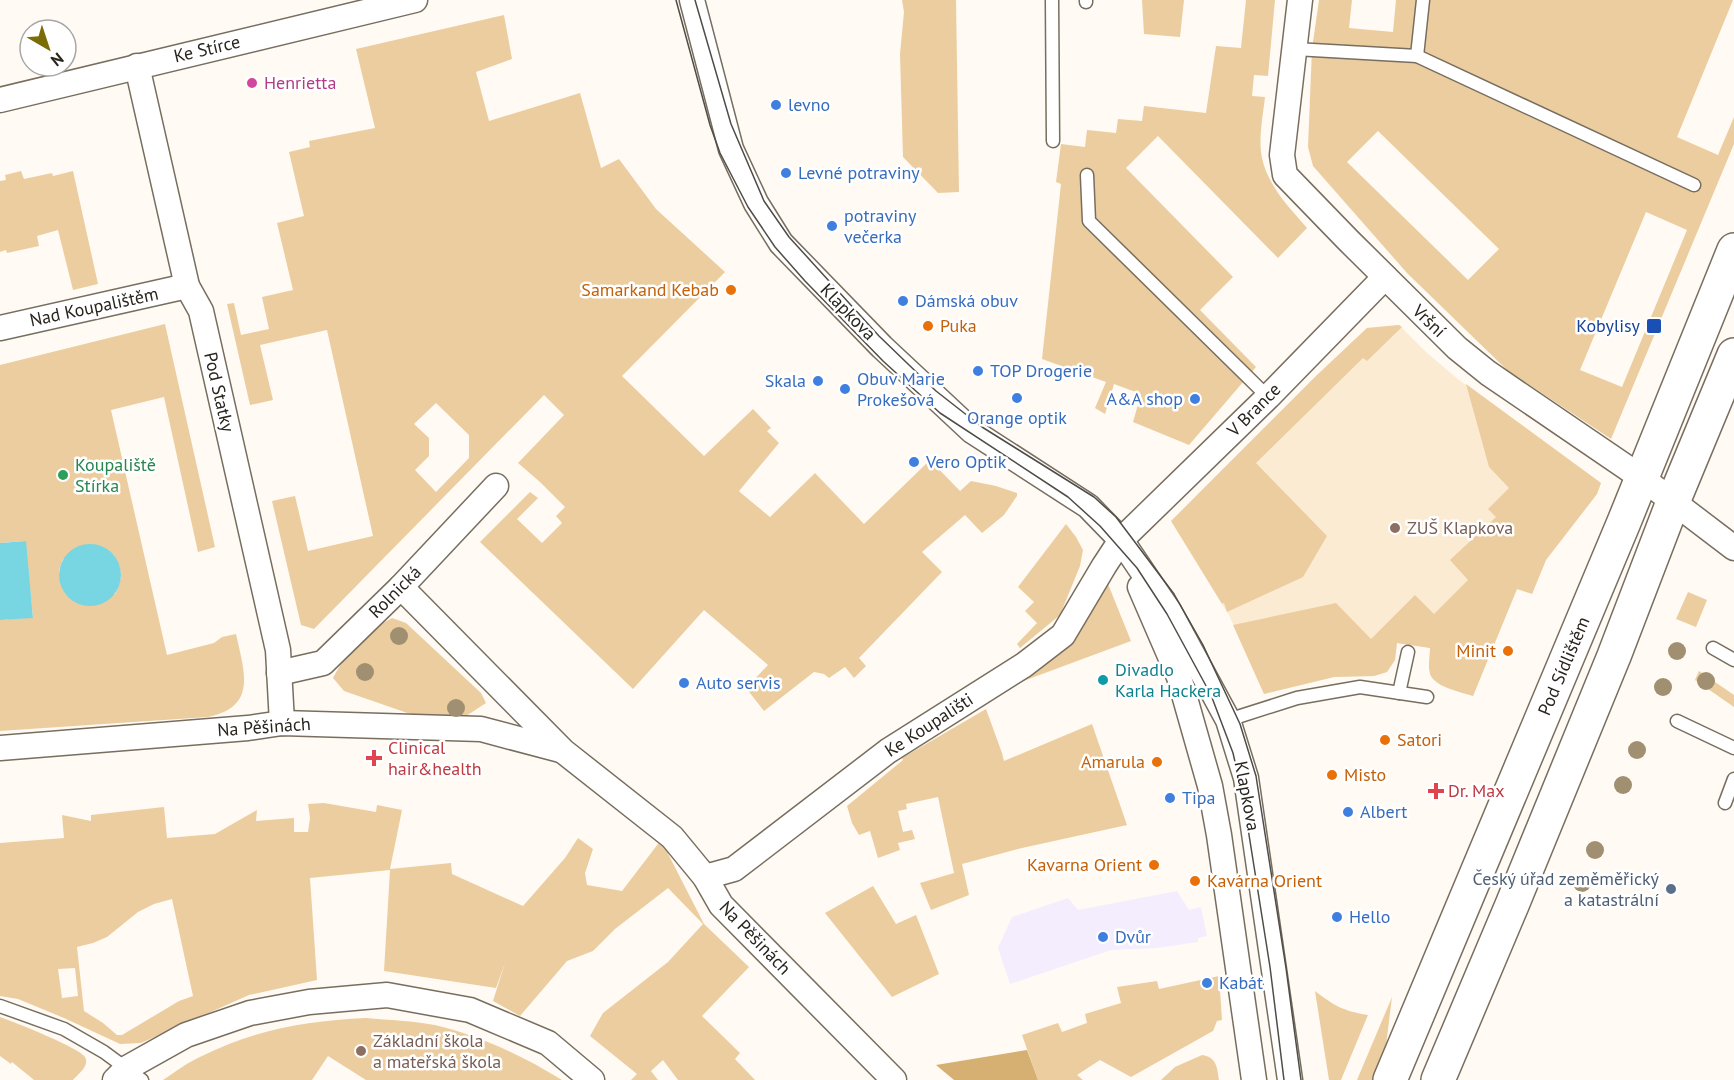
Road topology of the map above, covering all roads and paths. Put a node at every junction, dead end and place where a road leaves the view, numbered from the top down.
1 (415, 0) edge
2 (692, 0) edge
3 (1052, 0) edge
4 (1300, 0) edge
5 (1423, 0) edge
6 (1295, 49) junction
7 (1418, 56) junction
8 (137, 66) junction
9 (0, 100) edge
10 (1053, 141) dead end
11 (1087, 175) dead end
12 (1694, 185) dead end
13 (1734, 250) edge
14 (1385, 277) junction
15 (187, 286) junction
16 (0, 328) edge
17 (1734, 355) edge
18 (1268, 397) junction
19 (1642, 478) junction
20 (496, 486) dead end
21 (1673, 502) junction
22 (1121, 540) junction
23 (1734, 549) edge
24 (401, 587) junction
25 (1713, 648) dead end
26 (1408, 651) dead end
27 (1734, 660) edge
28 (279, 673) junction
29 (1399, 693) junction
30 (1427, 697) dead end
31 (1228, 720) junction
32 (1677, 721) dead end
33 (282, 723) junction
34 (0, 748) edge
35 (1734, 748) edge
36 (563, 751) junction
37 (1734, 779) edge
38 (1725, 803) dead end
39 (705, 878) junction
40 (0, 1006) edge
41 (128, 1076) edge
42 (592, 1080) edge
43 (894, 1080) edge
44 (1254, 1080) edge
45 (1290, 1080) edge
46 (1390, 1080) edge
47 (1438, 1080) edge

1 - 8 street, Ke Stírce
2 - 22 street, Klapkova
3 - 10 lane
4 - 6 street, Vršní
5 - 7 lane
6 - 7 lane
6 - 14 street, Vršní
7 - 12 lane
8 - 9 street, Ke Stírce
8 - 15 street, Pod Statky
11 - 18 lane
13 - 19 main road, Pod Sídlištěm
14 - 18 street, V Brance
14 - 19 street, Vršní
15 - 16 street, Nad Koupalištěm
15 - 28 street, Pod Statky
17 - 21 main road
18 - 22 street, V Brance
19 - 21 street, Vršní
19 - 46 main road, Pod Sídlištěm
20 - 24 street, Rolnická
21 - 23 street, Vršní
21 - 47 main road
22 - 31 street, Klapkova
22 - 39 street, Ke Koupališti
22 - 44 street, Klapkova
24 - 28 street, Rolnická
24 - 36 street, Na Pěšinách
25 - 27 lane
26 - 29 lane
28 - 33 street, Pod Statky
29 - 30 lane
29 - 31 lane
31 - 45 street, Klapkova
32 - 35 lane
33 - 34 street, Na Pěšinách
33 - 36 street, Na Pěšinách
36 - 39 street, Na Pěšinách
37 - 38 lane
39 - 43 street, Na Pěšinách
40 - 41 lane
41 - 42 street

